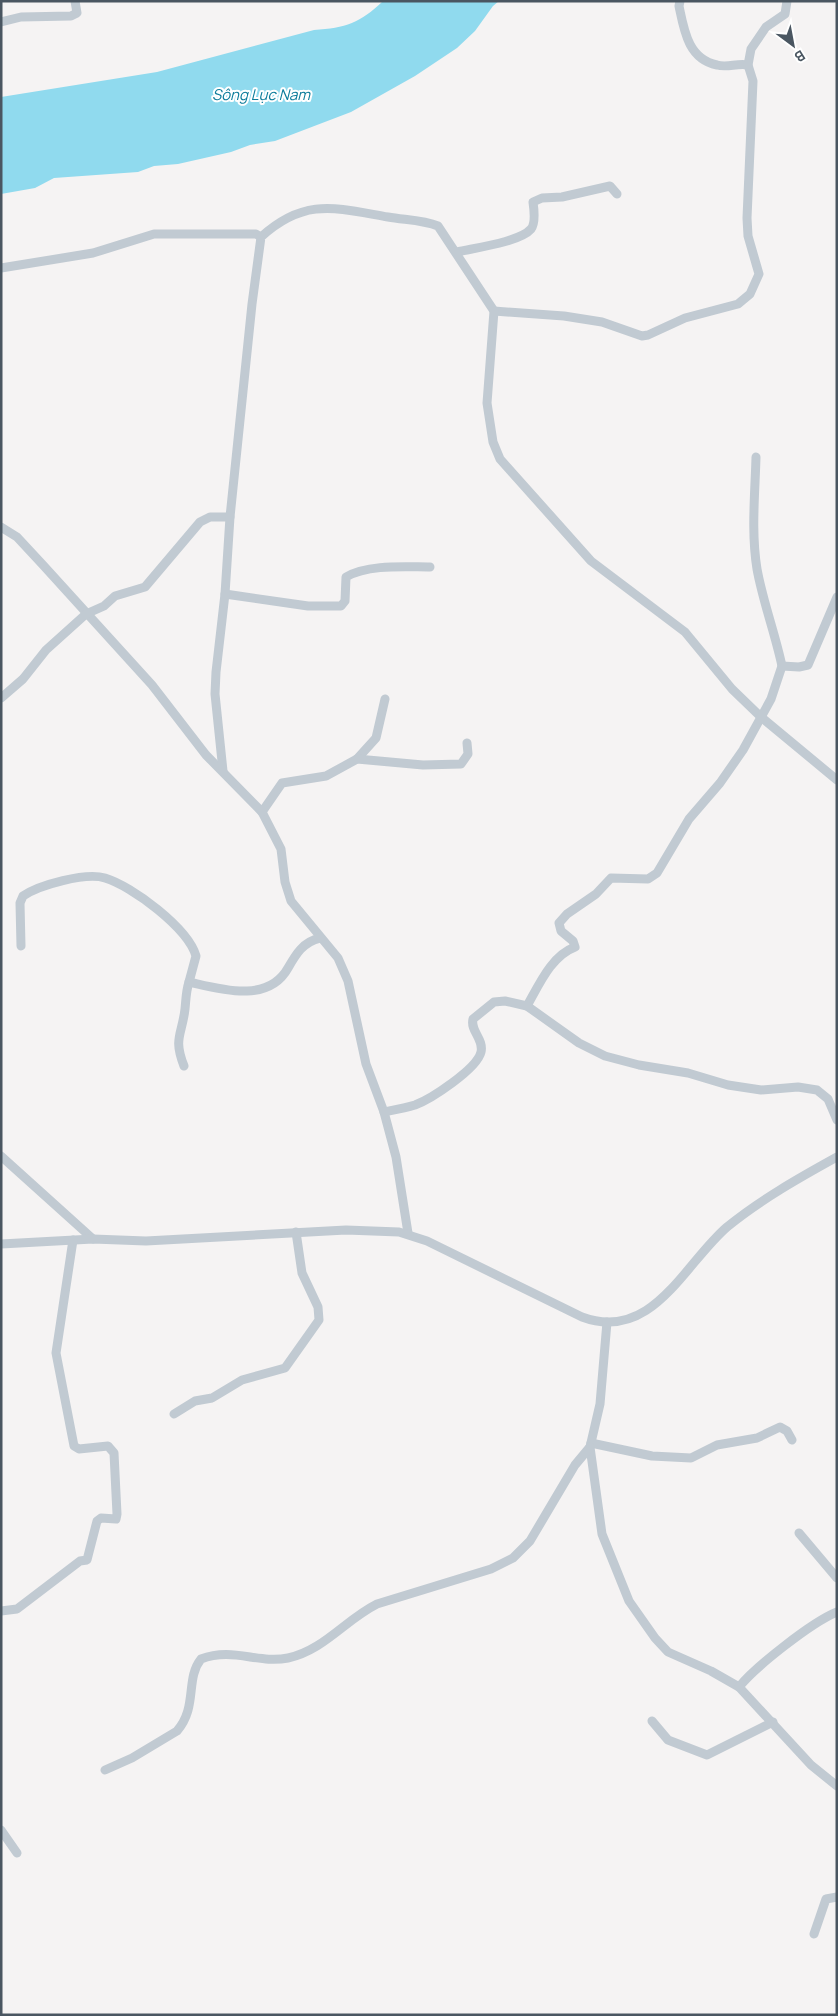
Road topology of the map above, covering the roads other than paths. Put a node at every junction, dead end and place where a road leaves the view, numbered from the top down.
1 (75, 1) edge
2 (680, 1) edge
3 (787, 1) edge
4 (1, 22) edge
5 (748, 65) junction
6 (617, 194) dead end
7 (261, 236) junction
8 (457, 252) junction
9 (1, 268) edge
10 (494, 311) junction
11 (756, 457) dead end
12 (230, 517) junction
13 (1, 527) edge
14 (430, 568) dead end
15 (225, 594) junction
16 (837, 597) edge
17 (86, 614) junction
18 (782, 666) junction
19 (1, 698) edge
20 (385, 699) dead end
21 (761, 717) junction
22 (467, 743) dead end
23 (357, 759) junction
24 (223, 770) junction
25 (837, 780) edge
26 (262, 812) junction
27 (320, 938) junction
28 (21, 946) dead end
29 (188, 982) junction
30 (526, 1006) junction
31 (184, 1066) dead end
32 (384, 1112) junction
33 (837, 1120) edge
34 (1, 1156) edge
35 (837, 1157) edge
36 (296, 1232) junction
37 (408, 1233) junction
38 (93, 1239) junction
39 (73, 1240) junction
40 (1, 1244) edge
41 (607, 1322) junction
42 (174, 1414) dead end
43 (792, 1440) dead end
44 (591, 1445) junction
45 (799, 1533) dead end
46 (837, 1578) edge
47 (1, 1611) edge
48 (837, 1612) edge
49 (738, 1688) junction
50 (652, 1721) dead end
51 (773, 1722) junction
52 (106, 1770) dead end
53 (837, 1786) edge
54 (1, 1830) edge
55 (17, 1853) dead end
56 (837, 1897) edge
57 (814, 1934) dead end

1 - 4 street
2 - 5 street
3 - 5 street
5 - 10 street
6 - 8 street
7 - 8 street
7 - 9 street
7 - 12 street
8 - 10 street
10 - 21 street
11 - 18 street
12 - 15 street
12 - 17 street
13 - 17 street
14 - 15 street
15 - 24 street
16 - 18 street
17 - 19 street
17 - 24 street
18 - 21 street
20 - 23 street
21 - 25 street
21 - 30 street
22 - 23 street
23 - 26 street
24 - 26 street
26 - 27 street
27 - 29 street
27 - 32 street
28 - 29 street
29 - 31 street
30 - 32 street
30 - 33 street
32 - 37 street
34 - 38 street
35 - 41 street
36 - 37 street
36 - 38 street
36 - 42 street
37 - 41 street
38 - 39 street
39 - 40 street
39 - 47 street
41 - 44 street
43 - 44 street
44 - 49 street
44 - 52 street
45 - 46 street
48 - 49 street
49 - 51 street
50 - 51 street
51 - 53 street
54 - 55 street
56 - 57 street

